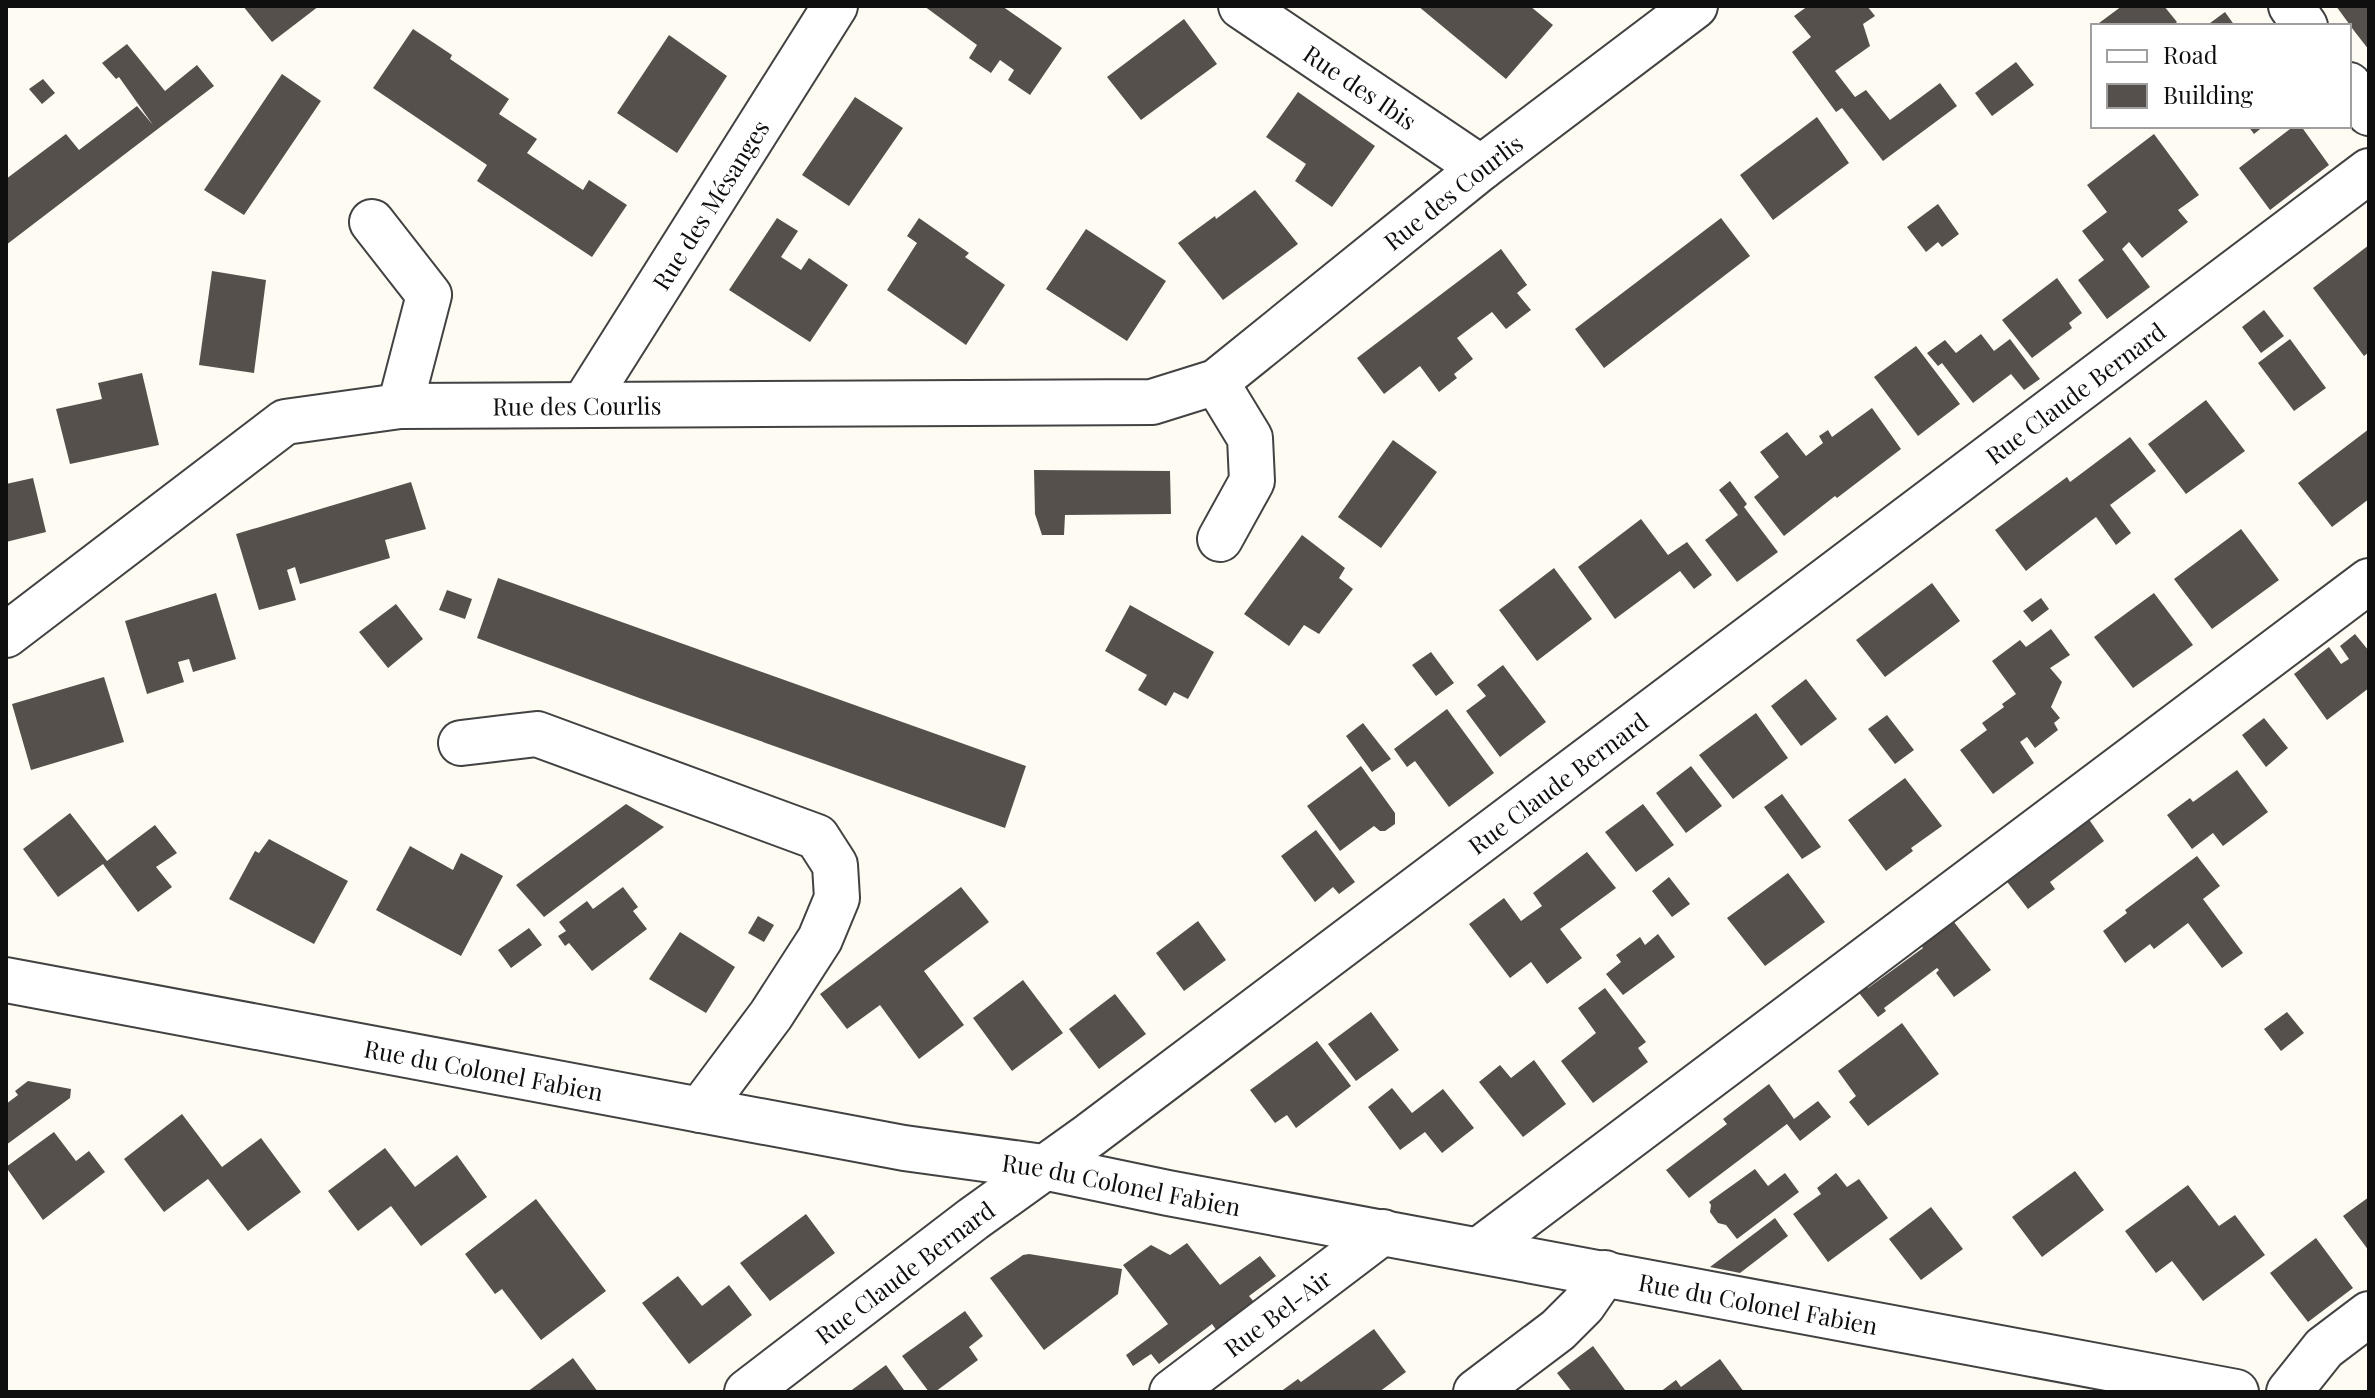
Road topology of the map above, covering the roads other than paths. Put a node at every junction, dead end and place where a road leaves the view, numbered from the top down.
1 (835, 6) edge
2 (1241, 6) edge
3 (1695, 6) edge
4 (2291, 6) edge
5 (2304, 24) edge
6 (2351, 88) edge
7 (2369, 113) edge
8 (1481, 168) junction
9 (2369, 171) edge
10 (372, 222) dead end
11 (1216, 382) junction
12 (584, 404) junction
13 (400, 406) junction
14 (1220, 539) dead end
15 (2369, 581) edge
16 (6, 635) edge
17 (461, 743) dead end
18 (6, 980) edge
19 (700, 1110) junction
20 (1043, 1167) junction
21 (1383, 1232) junction
22 (1479, 1250) junction
23 (1605, 1273) junction
24 (2369, 1314) edge
25 (747, 1392) edge
26 (1172, 1392) edge
27 (1476, 1392) edge
28 (2236, 1392) edge
29 (2289, 1392) edge

1 - 12 street, Rue des Mésanges
2 - 8 street, Rue des Ibis
3 - 8 street, Rue des Courlis
4 - 5 street
6 - 7 street
8 - 11 street, Rue des Courlis
9 - 20 street, Rue Claude Bernard
10 - 13 street
11 - 12 street, Rue des Courlis
11 - 14 street
12 - 13 street, Rue des Courlis
13 - 16 street, Rue des Courlis
15 - 22 street
17 - 19 street
18 - 19 street, Rue du Colonel Fabien
19 - 20 street, Rue du Colonel Fabien
20 - 21 street, Rue du Colonel Fabien
20 - 25 street, Rue Claude Bernard
21 - 22 street, Rue du Colonel Fabien
21 - 26 street, Rue Bel-Air
22 - 23 street, Rue du Colonel Fabien
23 - 27 street
23 - 28 street, Rue du Colonel Fabien
24 - 29 street

